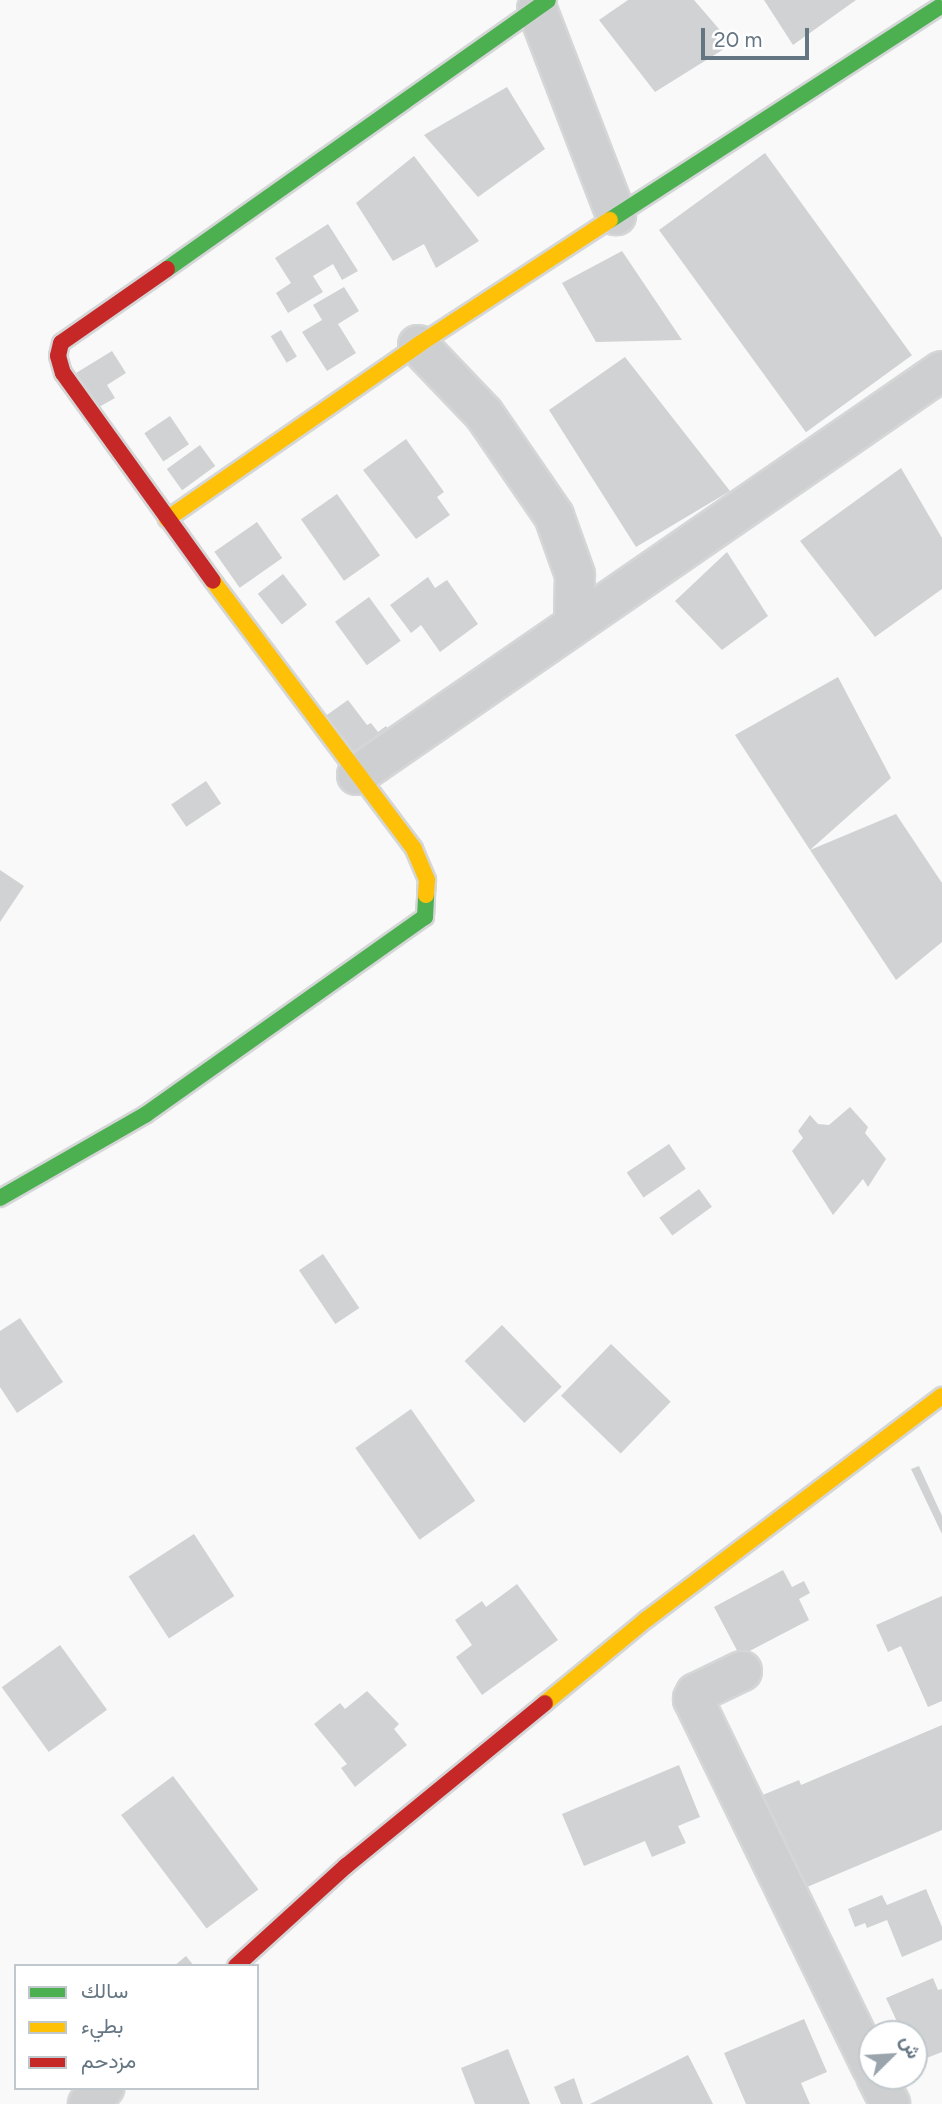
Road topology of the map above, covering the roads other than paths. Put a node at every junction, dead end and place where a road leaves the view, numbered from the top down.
1 (543, 4) edge
2 (937, 7) edge
3 (616, 215) junction
4 (418, 345) junction
5 (942, 371) edge
6 (167, 519) junction
7 (574, 622) junction
8 (357, 775) junction
9 (0, 1198) edge
10 (942, 1396) edge
11 (742, 1671) dead end
12 (238, 1964) edge
13 (858, 2038) edge
14 (102, 2090) edge
15 (88, 2104) edge

1 - 3 street
1 - 6 street
2 - 3 street
3 - 4 street
4 - 6 street
4 - 7 street
5 - 7 street
6 - 8 street
7 - 8 street
8 - 9 street
10 - 12 street
11 - 13 street
14 - 15 street

